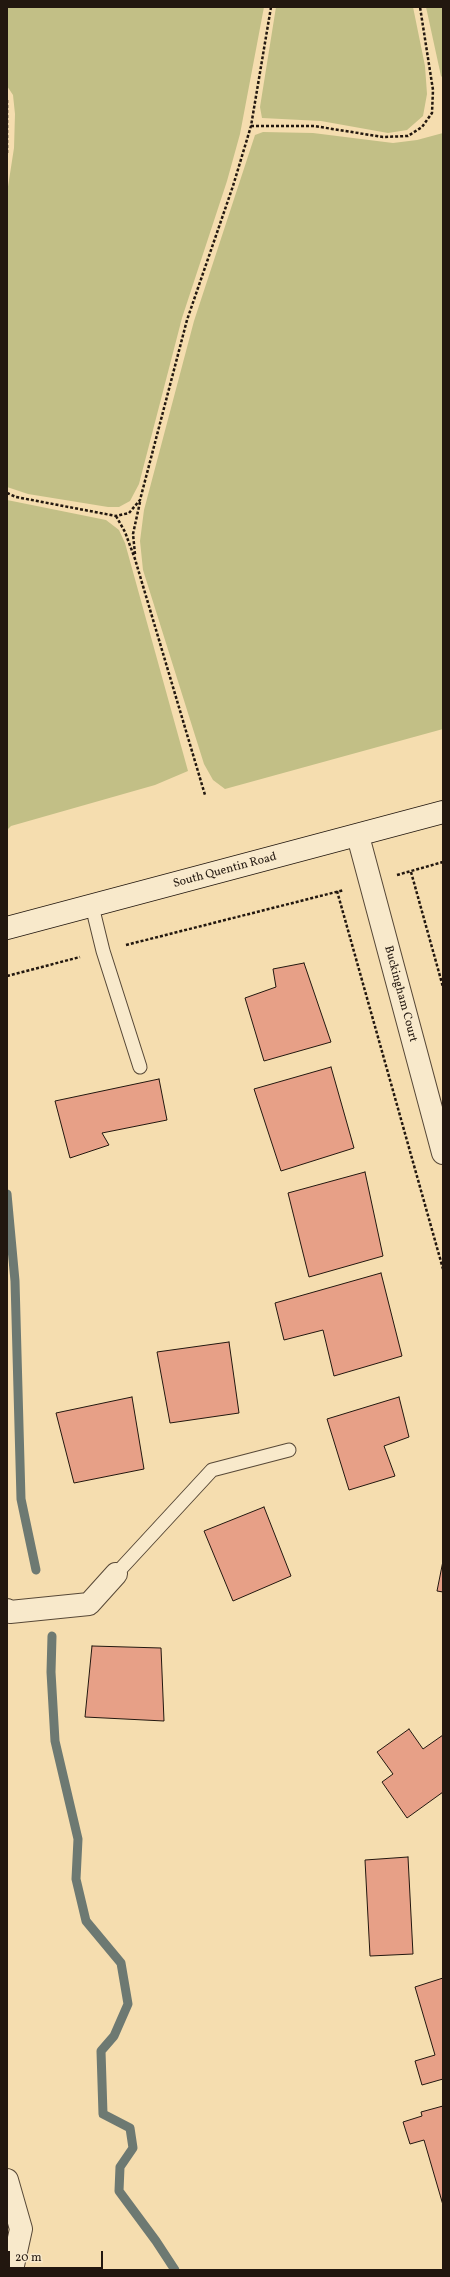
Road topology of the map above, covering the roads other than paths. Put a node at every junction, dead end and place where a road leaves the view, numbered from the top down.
1 (443, 812) edge
2 (358, 836) junction
3 (92, 906) junction
4 (7, 928) edge
5 (140, 1067) dead end
6 (436, 1105) edge
7 (443, 1152) edge
8 (289, 1450) dead end
9 (116, 1574) joint
10 (7, 1610) edge
11 (7, 2180) edge
12 (12, 2270) edge

1 - 2 street, South Quentin Road
2 - 3 street, South Quentin Road
2 - 6 street, Buckingham Court
3 - 4 street, South Quentin Road
3 - 5 lane
6 - 7 street, Buckingham Court
8 - 9 lane
9 - 10 street
11 - 12 street

